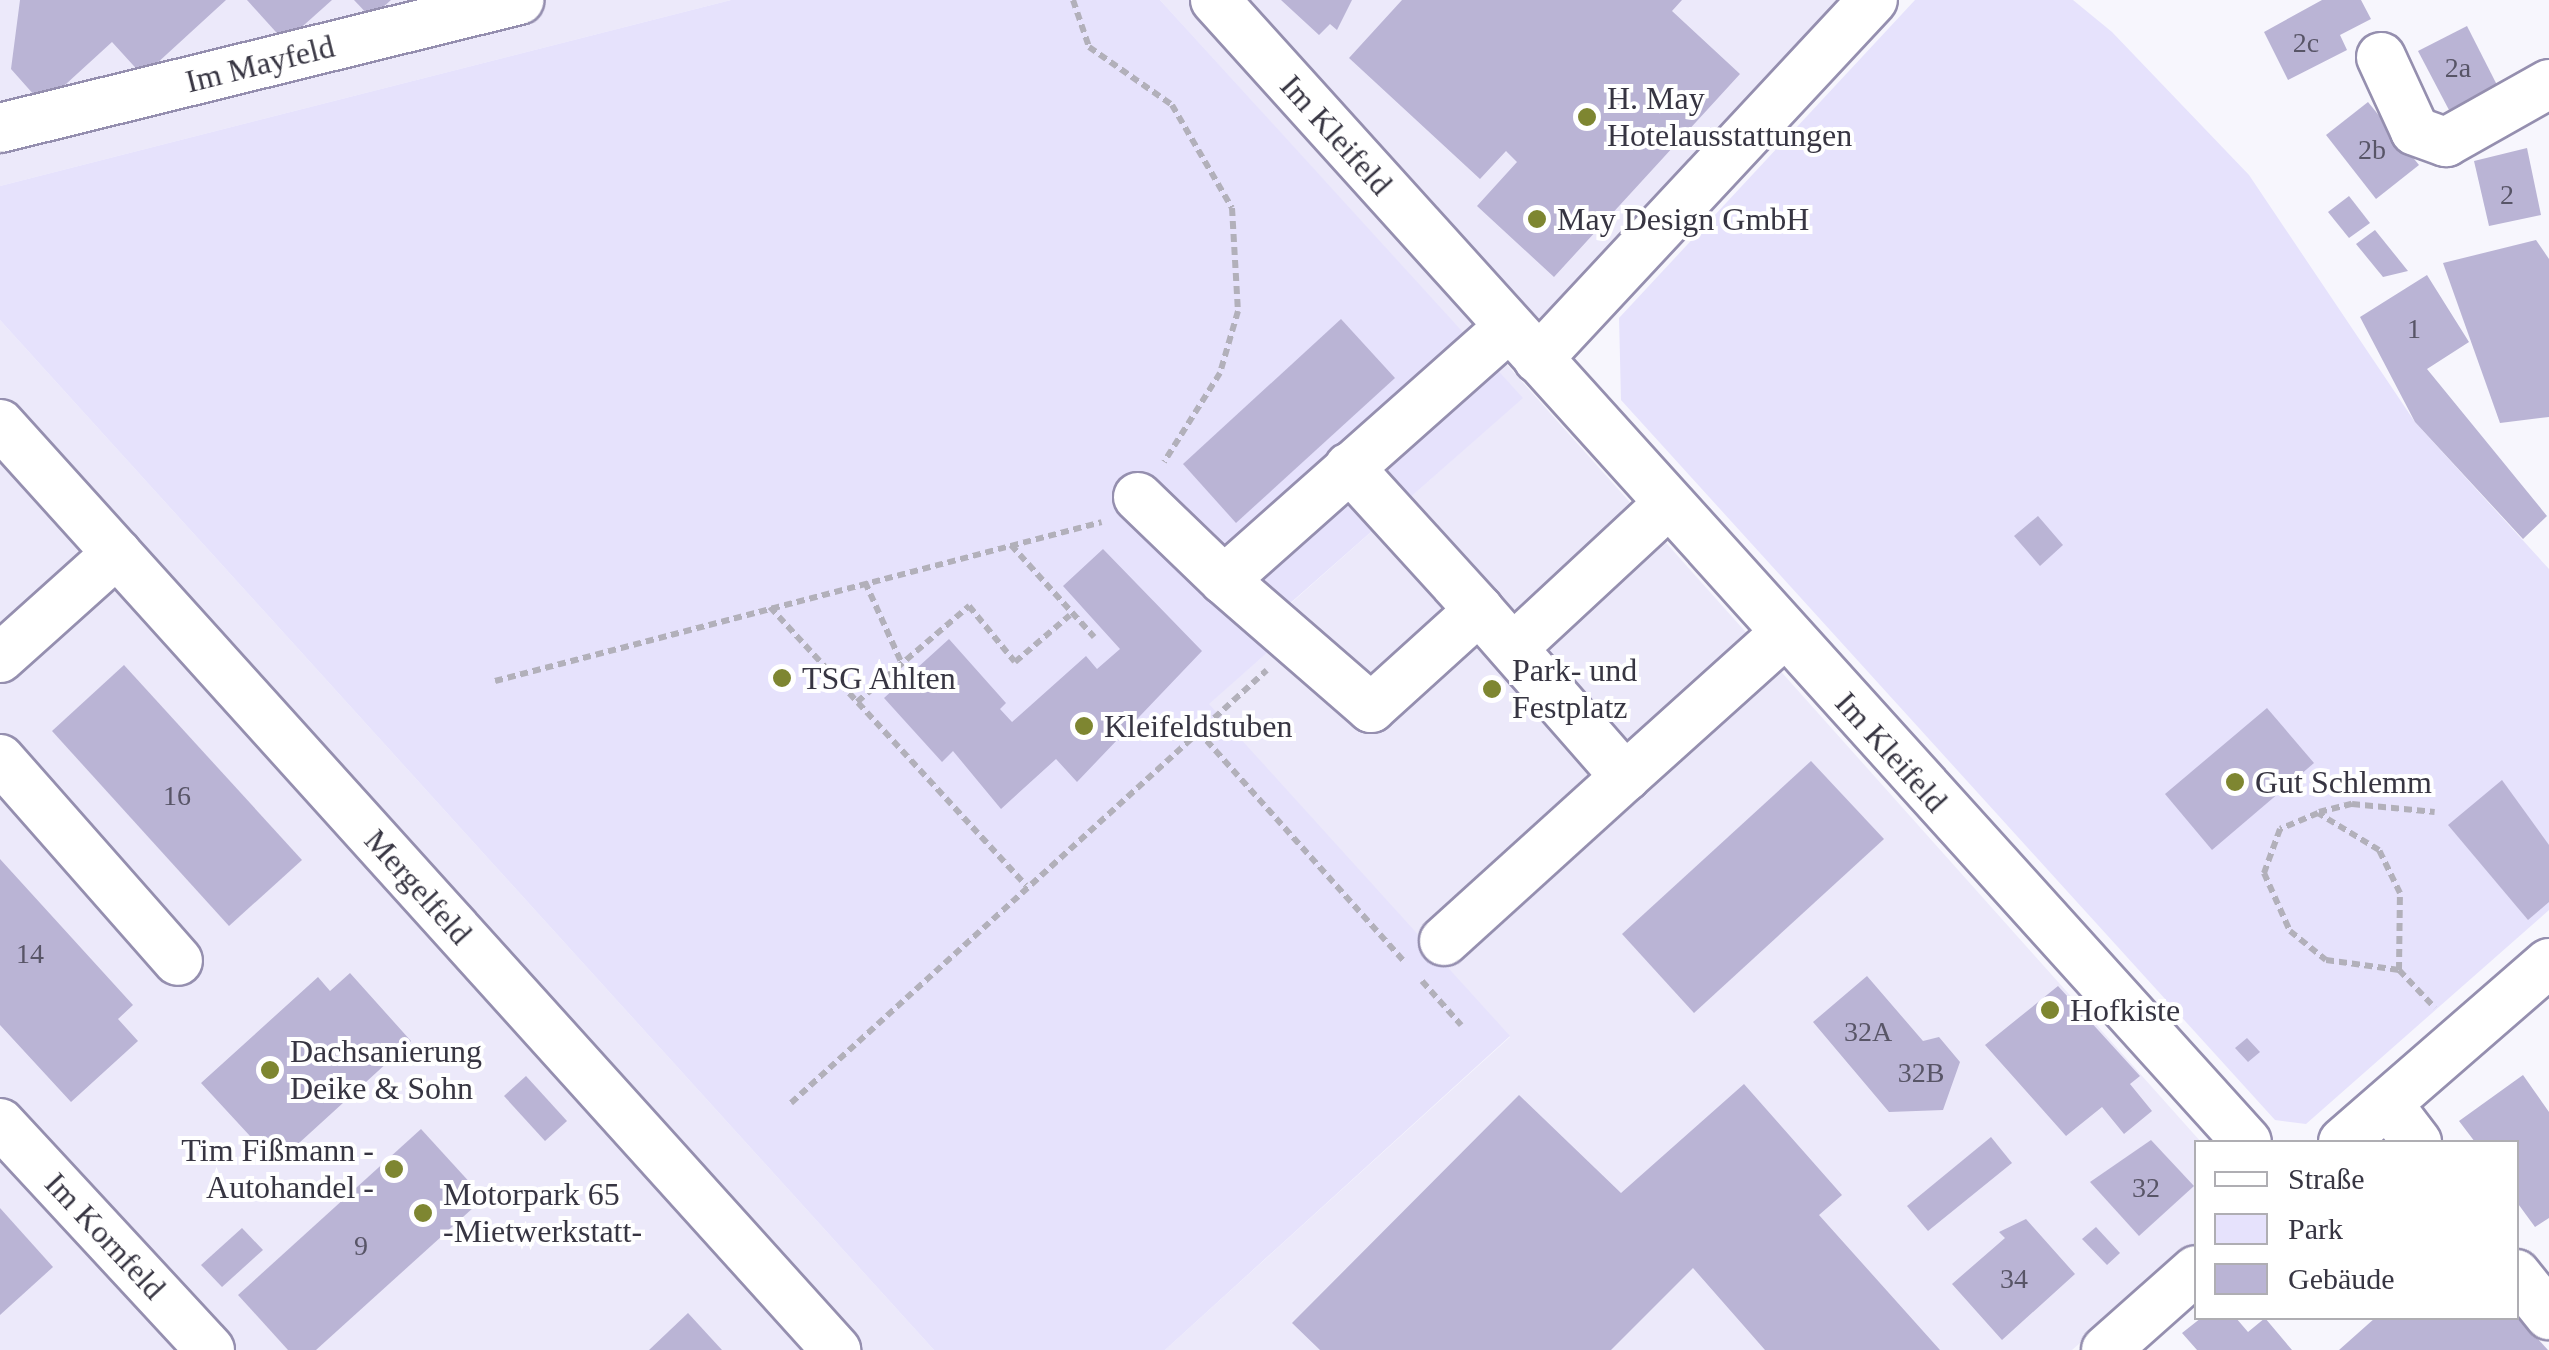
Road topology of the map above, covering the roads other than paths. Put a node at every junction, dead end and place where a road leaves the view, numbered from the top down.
1 (520, 0) edge
2 (1215, 0) edge
3 (1873, 0) edge
4 (2381, 56) dead end
5 (2542, 91) edge
6 (0, 128) edge
7 (1524, 343) junction
8 (0, 424) edge
9 (1349, 467) junction
10 (1138, 497) road end
11 (1667, 505) junction
12 (117, 553) junction
13 (1224, 580) junction
14 (1479, 610) junction
15 (1784, 634) junction
16 (1513, 648) junction
17 (0, 658) edge
18 (0, 759) edge
19 (1625, 777) junction
20 (1444, 941) dead end
21 (178, 961) dead end
22 (2549, 963) edge
23 (2388, 1104) junction
24 (0, 1123) edge
25 (2245, 1140) edge
26 (2345, 1140) edge
27 (2415, 1140) edge
28 (2194, 1272) edge
29 (2519, 1278) edge
30 (2549, 1316) edge
31 (210, 1350) edge
32 (836, 1350) edge
33 (2106, 1350) edge

1 - 6 street, Im Mayfeld
2 - 7 street, Im Kleifeld
3 - 7 street
4 - 5 street
7 - 9 street
7 - 11 street, Im Kleifeld
8 - 12 street, Mergelfeld
9 - 13 street
9 - 14 street
10 - 13 street
11 - 15 street, Im Kleifeld
11 - 16 street
12 - 17 street
12 - 32 street, Mergelfeld
13 - 14 street
14 - 16 street
15 - 19 street
15 - 25 street, Im Kleifeld
16 - 19 street
18 - 21 street
19 - 20 street
22 - 23 street
23 - 26 street
23 - 27 street
24 - 31 street, Im Kornfeld
28 - 33 street
29 - 30 street

